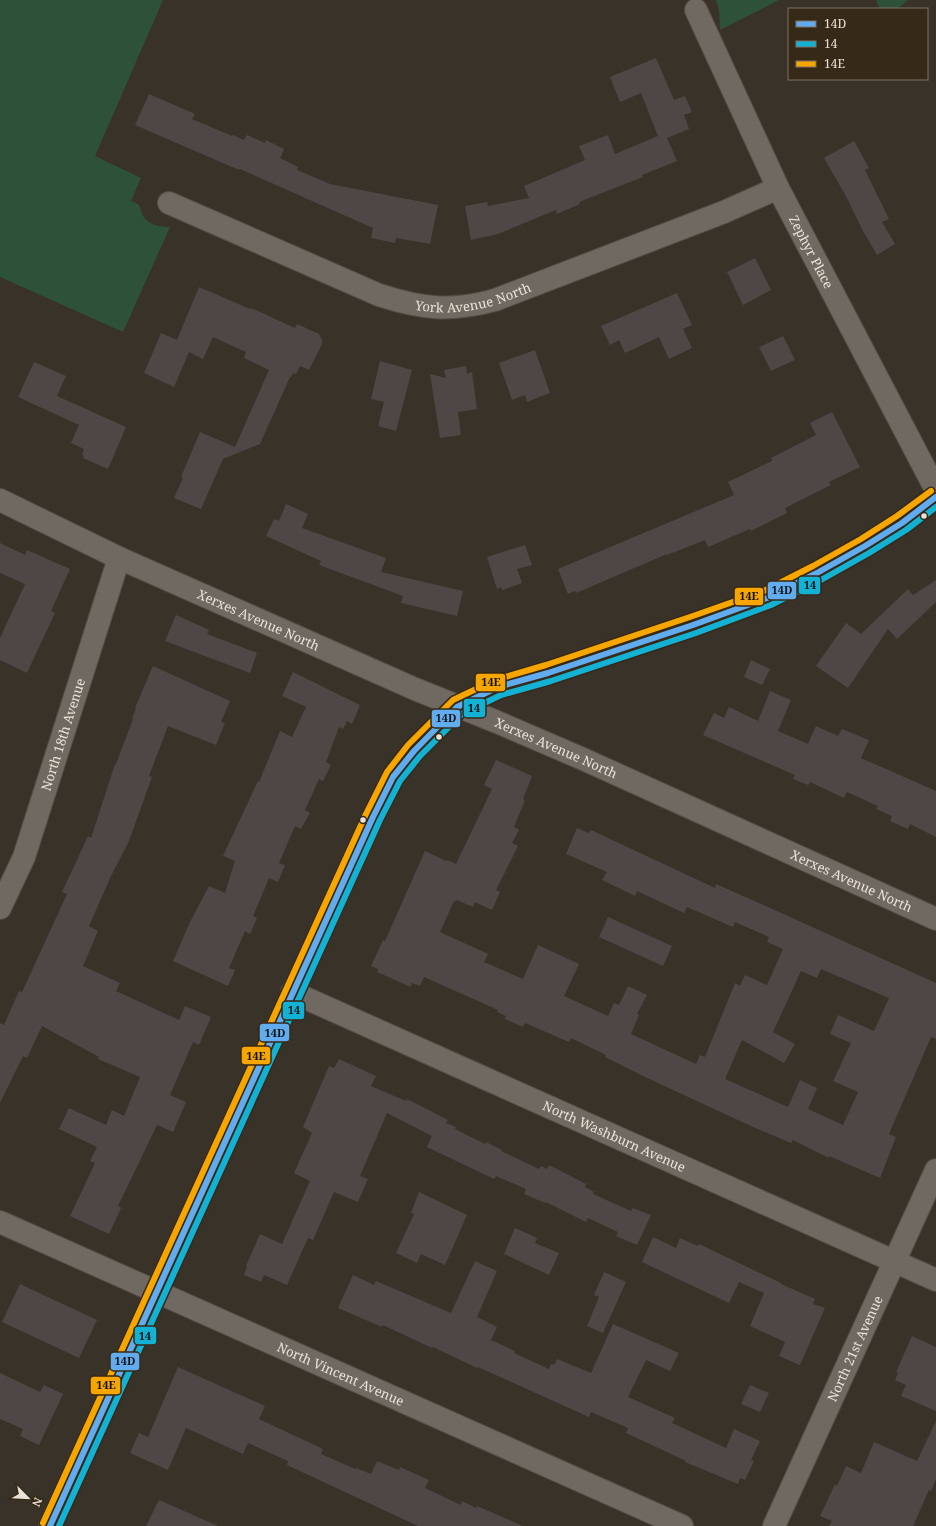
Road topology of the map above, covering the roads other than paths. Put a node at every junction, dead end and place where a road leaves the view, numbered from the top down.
1 (696, 10) dead end
2 (778, 188) junction
3 (169, 203) dead end
4 (936, 490) edge
5 (936, 497) edge
6 (0, 500) edge
7 (119, 558) junction
8 (457, 707) junction
9 (0, 908) edge
10 (936, 919) edge
11 (292, 992) junction
12 (936, 1170) edge
13 (0, 1222) edge
14 (895, 1261) junction
15 (936, 1280) edge
16 (157, 1292) junction
17 (50, 1526) edge
18 (682, 1526) edge
19 (774, 1526) edge

1 - 2 street, Zephyr Place
2 - 3 street, York Avenue North
2 - 4 street, Zephyr Place
5 - 8 street
6 - 7 street, Xerxes Avenue North
7 - 8 street, Xerxes Avenue North
7 - 9 street, North 18th Avenue
8 - 10 street, Xerxes Avenue North
8 - 11 street
11 - 14 street, North Washburn Avenue
11 - 16 street
12 - 14 street, North 21st Avenue
13 - 16 street, North Vincent Avenue
14 - 15 street, North Washburn Avenue
14 - 19 street, North 21st Avenue
16 - 17 street
16 - 18 street, North Vincent Avenue

